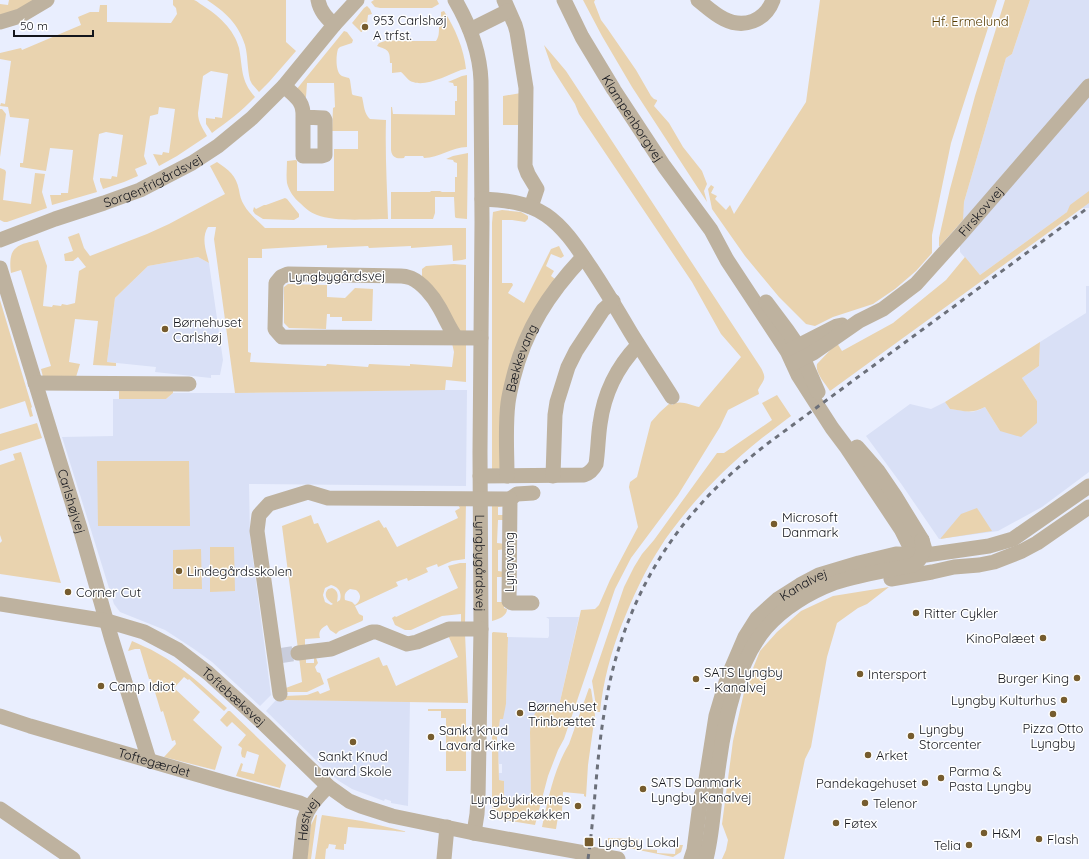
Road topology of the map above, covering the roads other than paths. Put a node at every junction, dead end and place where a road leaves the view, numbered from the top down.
1 (47, 0) edge
2 (318, 0) edge
3 (357, 0) edge
4 (455, 0) edge
5 (564, 0) edge
6 (698, 0) edge
7 (773, 0) edge
8 (506, 5) edge
9 (0, 22) edge
10 (334, 25) junction
11 (470, 30) junction
12 (284, 86) junction
13 (1089, 86) edge
14 (303, 117) dead end
15 (482, 199) junction
16 (531, 207) junction
17 (0, 240) edge
18 (583, 257) junction
19 (0, 268) edge
20 (612, 301) junction
21 (456, 337) junction
22 (481, 338) junction
23 (638, 345) junction
24 (795, 355) junction
25 (35, 383) junction
26 (189, 384) dead end
27 (672, 397) dead end
28 (480, 476) junction
29 (507, 476) junction
30 (553, 476) junction
31 (1089, 486) edge
32 (533, 493) dead end
33 (480, 498) junction
34 (510, 499) junction
35 (1089, 507) edge
36 (921, 555) junction
37 (826, 587) junction
38 (532, 603) dead end
39 (0, 604) edge
40 (107, 621) junction
41 (481, 629) junction
42 (298, 653) tunnel mouth
43 (280, 694) dead end
44 (0, 716) edge
45 (148, 760) junction
46 (328, 786) junction
47 (309, 807) junction
48 (0, 809) edge
49 (447, 827) junction
50 (474, 834) junction
51 (73, 859) edge
52 (300, 859) edge
53 (444, 859) edge
54 (618, 859) edge
55 (691, 859) edge
56 (706, 859) edge

1 - 9 street
2 - 10 street
3 - 10 street, Sorgenfrigårdsvej
4 - 11 street, Lyngbygårdsvej
5 - 24 street, Klampenborgvej
6 - 7 street
8 - 11 street
8 - 16 street
10 - 12 street, Sorgenfrigårdsvej
11 - 15 street, Lyngbygårdsvej
12 - 14 street
12 - 17 street, Sorgenfrigårdsvej
13 - 24 street, Firskovvej
15 - 16 street
15 - 22 street, Lyngbygårdsvej
16 - 18 street
18 - 20 street
18 - 29 street, Bækkevang
19 - 25 street, Carlshøjvej
20 - 23 street
20 - 30 street
21 - 21 street, Lyngbygårdsvej
21 - 22 street, Lyngbygårdsvej
22 - 28 street, Lyngbygårdsvej
23 - 27 street
23 - 30 street
24 - 36 street
24 - 36 street
25 - 26 street
25 - 40 street, Carlshøjvej
28 - 29 street
28 - 33 street, Lyngbygårdsvej
29 - 30 street
31 - 36 street, Kanalvej
32 - 34 street
33 - 34 street
33 - 41 street, Lyngbygårdsvej
33 - 43 street, Lyngbygårdsvej
34 - 38 street, Lyngvang
35 - 37 street, Kanalvej
36 - 37 street
36 - 55 street, Kanalvej
37 - 56 street, Kanalvej
39 - 40 street, Toftebæksvej
40 - 45 street, Carlshøjvej
40 - 46 street, Toftebæksvej
41 - 42 street, Lyngbygårdsvej
41 - 50 street, Lyngbygårdsvej
44 - 45 street, Toftegærdet
45 - 47 street, Toftegærdet
46 - 47 street, Høstvej
46 - 49 street, Toftebæksvej
47 - 52 street, Høstvej
48 - 51 street
49 - 50 street, Toftebæksvej
49 - 53 street
50 - 54 street, Toftebæksvej

